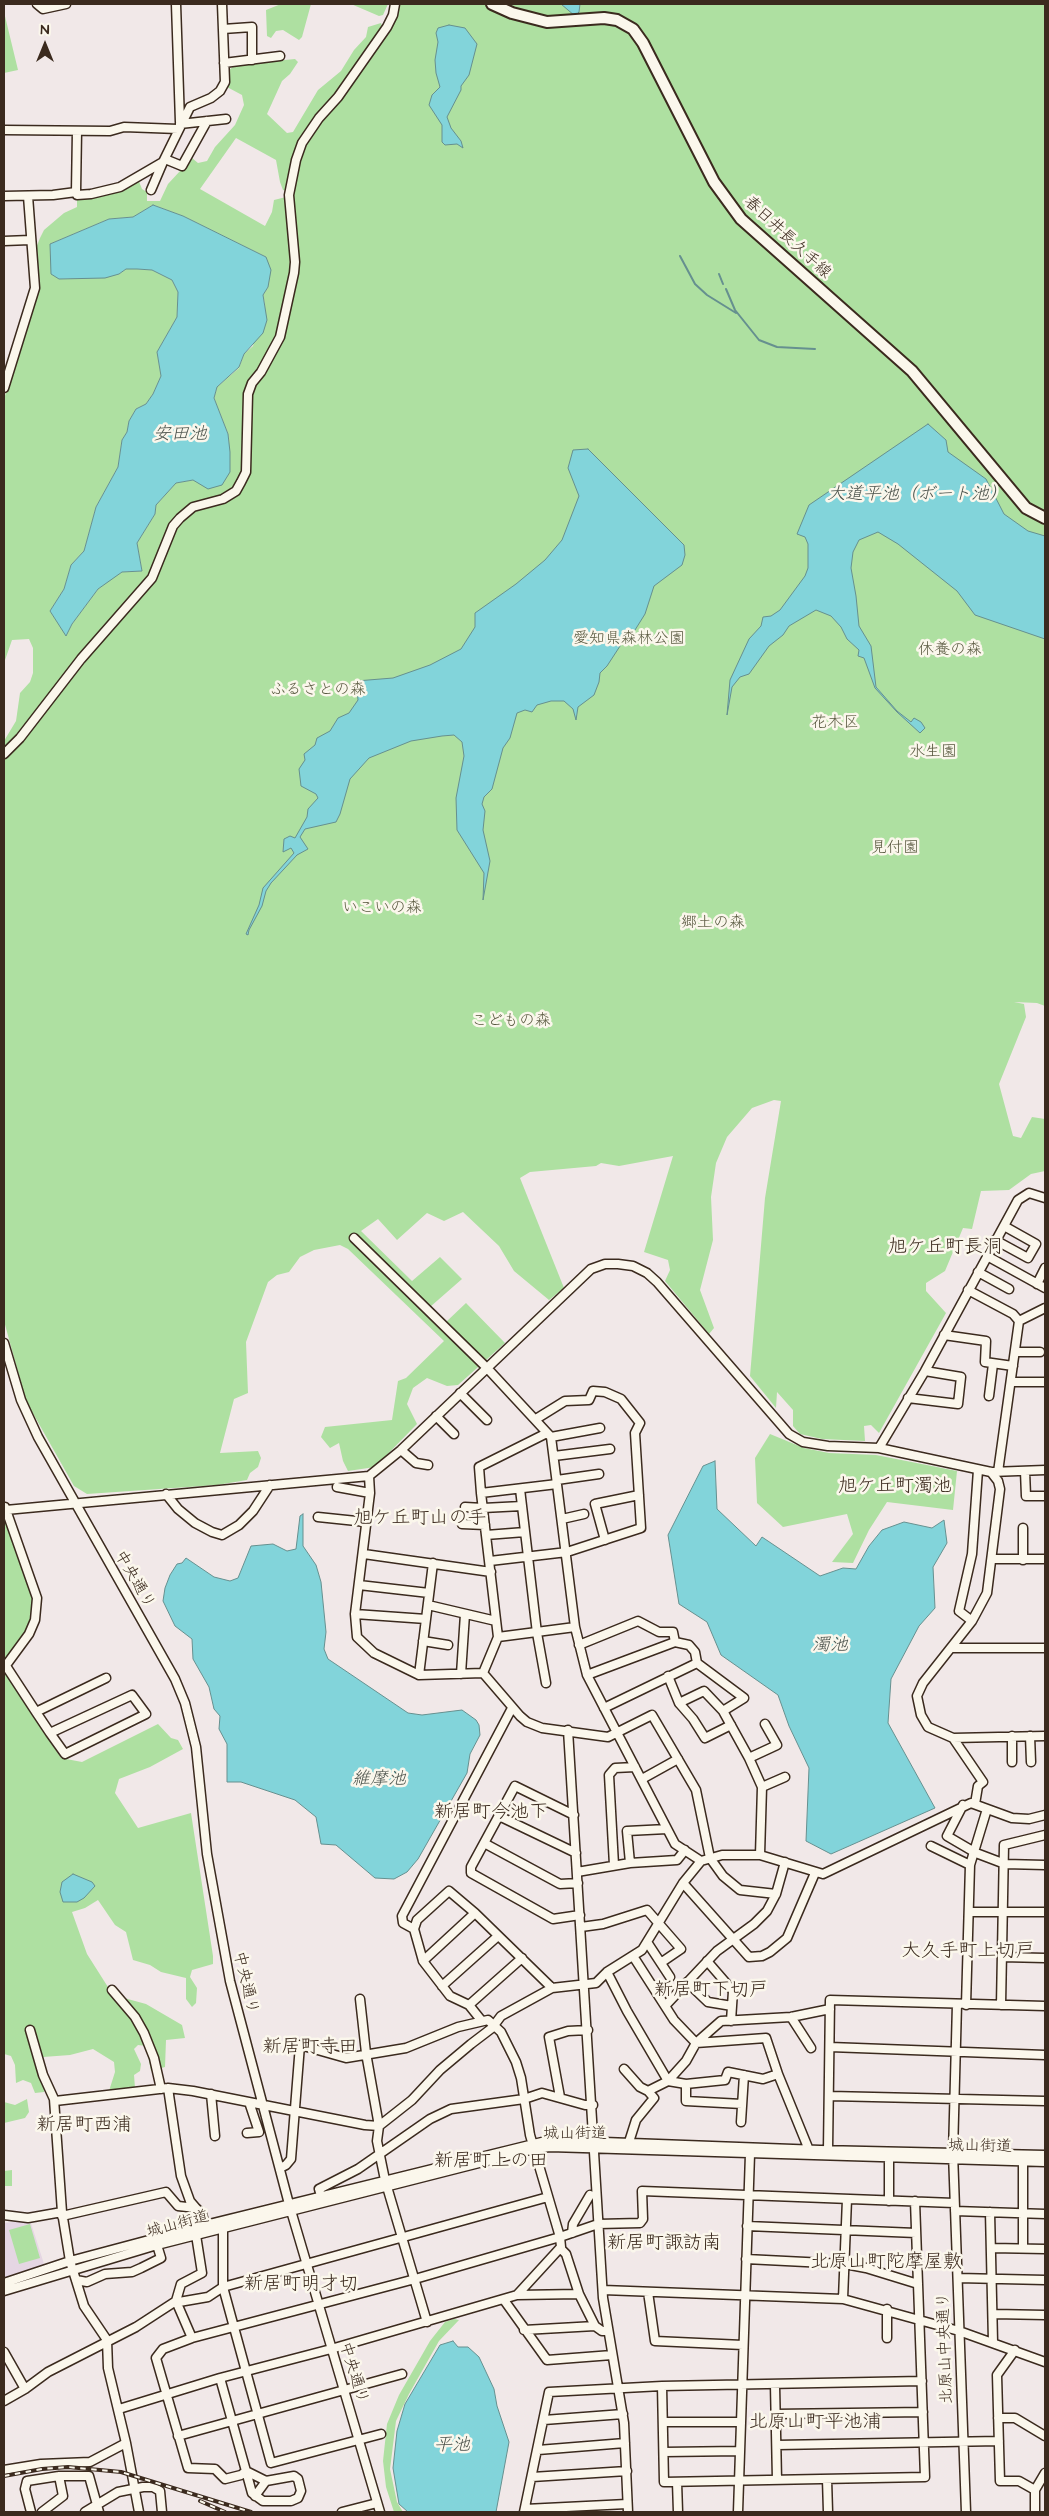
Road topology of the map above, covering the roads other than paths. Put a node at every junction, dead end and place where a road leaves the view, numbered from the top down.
1 (36, 4) edge
2 (66, 4) edge
3 (176, 4) edge
4 (395, 4) edge
5 (492, 4) edge
6 (220, 5) edge
7 (223, 29) junction
8 (280, 56) dead end
9 (252, 60) junction
10 (224, 63) junction
11 (226, 119) dead end
12 (207, 121) junction
13 (179, 127) junction
14 (4, 130) edge
15 (77, 131) junction
16 (164, 161) junction
17 (151, 190) dead end
18 (76, 192) junction
19 (4, 196) edge
20 (28, 196) junction
21 (30, 240) junction
22 (4, 241) edge
23 (4, 388) edge
24 (1045, 518) edge
25 (4, 754) edge
26 (1045, 1198) edge
27 (1004, 1226) junction
28 (354, 1238) dead end
29 (996, 1240) junction
30 (987, 1256) junction
31 (1045, 1268) edge
32 (978, 1272) junction
33 (1037, 1284) junction
34 (1045, 1288) edge
35 (1009, 1289) dead end
36 (968, 1290) junction
37 (1045, 1308) edge
38 (1019, 1321) junction
39 (944, 1335) junction
40 (4, 1343) edge
41 (1015, 1352) junction
42 (1040, 1352) dead end
43 (993, 1364) junction
44 (1013, 1366) junction
45 (487, 1368) junction
46 (925, 1371) junction
47 (1011, 1382) junction
48 (1045, 1382) edge
49 (460, 1393) junction
50 (989, 1396) dead end
51 (908, 1398) junction
52 (436, 1416) junction
53 (536, 1419) junction
54 (487, 1420) dead end
55 (600, 1428) dead end
56 (454, 1434) dead end
57 (549, 1435) junction
58 (879, 1448) junction
59 (401, 1450) junction
60 (610, 1450) dead end
61 (554, 1456) junction
62 (428, 1465) dead end
63 (978, 1470) junction
64 (1045, 1470) edge
65 (1025, 1471) junction
66 (994, 1472) junction
67 (599, 1474) dead end
68 (369, 1476) junction
69 (557, 1482) junction
70 (270, 1485) junction
71 (337, 1488) dead end
72 (520, 1489) junction
73 (370, 1493) junction
74 (480, 1493) junction
75 (166, 1494) junction
76 (639, 1495) junction
77 (1045, 1496) edge
78 (74, 1503) junction
79 (522, 1506) junction
80 (465, 1507) dead end
81 (5, 1508) edge
82 (483, 1508) junction
83 (584, 1514) dead end
84 (318, 1517) dead end
85 (562, 1519) junction
86 (366, 1522) junction
87 (462, 1524) dead end
88 (485, 1525) junction
89 (1023, 1528) dead end
90 (525, 1532) junction
91 (486, 1535) junction
92 (605, 1540) junction
93 (567, 1552) junction
94 (364, 1554) junction
95 (528, 1558) junction
96 (992, 1559) junction
97 (1023, 1560) junction
98 (1045, 1560) edge
99 (490, 1561) junction
100 (433, 1563) junction
101 (491, 1572) junction
102 (359, 1586) junction
103 (429, 1593) junction
104 (428, 1605) junction
105 (355, 1614) junction
106 (465, 1614) junction
107 (426, 1619) junction
108 (496, 1621) junction
109 (972, 1621) junction
110 (575, 1628) junction
111 (537, 1633) junction
112 (498, 1637) junction
113 (423, 1641) junction
114 (675, 1642) junction
115 (448, 1645) dead end
116 (579, 1645) junction
117 (951, 1648) junction
118 (1045, 1648) edge
119 (697, 1663) junction
120 (5, 1667) edge
121 (483, 1673) junction
122 (461, 1674) junction
123 (419, 1675) junction
124 (587, 1675) junction
125 (668, 1676) junction
126 (106, 1678) dead end
127 (546, 1683) dead end
128 (680, 1703) junction
129 (512, 1708) junction
130 (604, 1708) junction
131 (723, 1711) junction
132 (36, 1712) junction
133 (764, 1724) dead end
134 (731, 1725) junction
135 (568, 1730) junction
136 (50, 1733) junction
137 (617, 1733) junction
138 (1012, 1736) junction
139 (1030, 1736) junction
140 (1045, 1736) edge
141 (953, 1738) junction
142 (750, 1758) junction
143 (678, 1759) junction
144 (1012, 1762) dead end
145 (1030, 1762) dead end
146 (635, 1767) junction
147 (785, 1777) dead end
148 (642, 1779) junction
149 (762, 1787) junction
150 (975, 1804) junction
151 (963, 1805) junction
152 (987, 1809) junction
153 (574, 1815) junction
154 (1045, 1815) edge
155 (499, 1816) junction
156 (667, 1829) junction
157 (1045, 1835) edge
158 (484, 1843) junction
159 (931, 1846) dead end
160 (685, 1850) junction
161 (576, 1853) junction
162 (976, 1853) junction
163 (760, 1855) junction
164 (710, 1858) junction
165 (701, 1861) junction
166 (785, 1862) junction
167 (630, 1863) junction
168 (1005, 1864) junction
169 (1045, 1864) edge
170 (970, 1865) junction
171 (614, 1866) junction
172 (577, 1872) junction
173 (815, 1873) junction
174 (578, 1883) junction
175 (683, 1884) junction
176 (776, 1894) junction
177 (1003, 1911) junction
178 (475, 1912) junction
179 (970, 1912) junction
180 (1045, 1912) edge
181 (580, 1915) junction
182 (659, 1921) junction
183 (581, 1927) junction
184 (414, 1929) junction
185 (498, 1936) junction
186 (733, 1940) junction
187 (647, 1942) junction
188 (633, 1956) junction
189 (1002, 1957) junction
190 (522, 1958) junction
191 (1045, 1958) edge
192 (423, 1961) junction
193 (707, 1961) junction
194 (662, 1962) junction
195 (608, 1972) junction
196 (670, 1977) dead end
197 (687, 1982) junction
198 (585, 1985) junction
199 (442, 1986) junction
200 (552, 1988) junction
201 (112, 1990) dead end
202 (360, 1999) dead end
203 (957, 2004) junction
204 (966, 2004) junction
205 (469, 2005) junction
206 (1001, 2005) junction
207 (664, 2006) junction
208 (732, 2006) junction
209 (1045, 2006) edge
210 (830, 2009) junction
211 (791, 2017) junction
212 (480, 2020) junction
213 (731, 2021) junction
214 (494, 2023) junction
215 (30, 2030) dead end
216 (588, 2030) junction
217 (696, 2044) junction
218 (811, 2048) dead end
219 (830, 2048) junction
220 (956, 2051) junction
221 (366, 2053) junction
222 (1045, 2055) edge
223 (624, 2068) dead end
224 (778, 2074) junction
225 (744, 2075) junction
226 (668, 2081) junction
227 (686, 2084) junction
228 (165, 2089) junction
229 (648, 2091) junction
230 (211, 2094) junction
231 (830, 2096) junction
232 (560, 2097) junction
233 (524, 2099) junction
234 (955, 2100) junction
235 (1045, 2101) edge
236 (55, 2102) junction
237 (249, 2102) junction
238 (261, 2104) junction
239 (742, 2104) junction
240 (593, 2105) junction
241 (293, 2111) junction
242 (741, 2122) dead end
243 (379, 2126) junction
244 (247, 2133) dead end
245 (215, 2136) dead end
246 (629, 2142) junction
247 (595, 2144) junction
248 (533, 2146) junction
249 (809, 2150) junction
250 (828, 2150) junction
251 (380, 2153) junction
252 (750, 2154) junction
253 (1045, 2155) edge
254 (953, 2157) junction
255 (889, 2159) junction
256 (1023, 2161) junction
257 (1045, 2162) edge
258 (280, 2168) junction
259 (386, 2183) junction
260 (590, 2195) dead end
261 (749, 2195) junction
262 (321, 2196) junction
263 (548, 2197) junction
264 (847, 2199) junction
265 (889, 2200) junction
266 (915, 2202) junction
267 (954, 2203) junction
268 (290, 2207) junction
269 (196, 2208) junction
270 (955, 2211) junction
271 (990, 2212) junction
272 (1024, 2213) junction
273 (62, 2214) junction
274 (1045, 2214) edge
275 (4, 2215) edge
276 (598, 2224) junction
277 (204, 2225) junction
278 (747, 2226) junction
279 (223, 2228) junction
280 (845, 2230) junction
281 (572, 2233) junction
282 (916, 2233) junction
283 (196, 2235) junction
284 (403, 2236) junction
285 (560, 2237) junction
286 (157, 2245) junction
287 (560, 2248) junction
288 (992, 2248) junction
289 (1023, 2248) junction
290 (1045, 2249) edge
291 (746, 2259) junction
292 (72, 2264) junction
293 (308, 2264) junction
294 (845, 2264) junction
295 (958, 2278) junction
296 (415, 2279) junction
297 (993, 2279) junction
298 (76, 2280) junction
299 (1045, 2280) edge
300 (4, 2283) edge
301 (918, 2284) junction
302 (223, 2287) junction
303 (603, 2290) junction
304 (4, 2291) edge
305 (648, 2292) junction
306 (579, 2294) junction
307 (518, 2295) junction
308 (745, 2295) junction
309 (843, 2299) junction
310 (504, 2300) junction
311 (178, 2301) junction
312 (319, 2304) junction
313 (887, 2310) junction
314 (994, 2314) junction
315 (1045, 2315) edge
316 (919, 2318) junction
317 (427, 2322) junction
318 (595, 2326) junction
319 (233, 2328) junction
320 (524, 2330) junction
321 (607, 2331) junction
322 (959, 2331) junction
323 (192, 2338) junction
324 (887, 2338) dead end
325 (107, 2340) junction
326 (993, 2342) junction
327 (743, 2345) junction
328 (331, 2349) junction
329 (1015, 2350) junction
330 (4, 2352) edge
331 (612, 2355) junction
332 (1045, 2362) edge
333 (244, 2371) junction
334 (402, 2374) dead end
335 (220, 2378) junction
336 (922, 2381) junction
337 (775, 2384) junction
338 (742, 2385) junction
339 (662, 2386) junction
340 (619, 2388) junction
341 (25, 2389) junction
342 (344, 2390) junction
343 (166, 2394) junction
344 (4, 2401) edge
345 (119, 2409) junction
346 (923, 2412) junction
347 (257, 2414) junction
348 (623, 2414) junction
349 (776, 2414) junction
350 (998, 2418) junction
351 (232, 2420) junction
352 (544, 2420) junction
353 (663, 2422) junction
354 (741, 2422) junction
355 (381, 2434) dead end
356 (178, 2436) junction
357 (1045, 2436) edge
358 (358, 2441) junction
359 (999, 2441) junction
360 (625, 2442) junction
361 (963, 2442) junction
362 (126, 2443) junction
363 (924, 2443) junction
364 (777, 2445) junction
365 (538, 2450) junction
366 (740, 2451) junction
367 (664, 2452) junction
368 (4, 2470) edge
369 (246, 2471) junction
370 (627, 2471) junction
371 (1045, 2473) edge
372 (58, 2476) junction
373 (532, 2477) junction
374 (827, 2479) junction
375 (739, 2480) junction
376 (777, 2480) junction
377 (266, 2481) junction
378 (677, 2482) junction
379 (135, 2488) junction
380 (1036, 2490) junction
381 (255, 2496) junction
382 (377, 2503) junction
383 (628, 2508) edge
384 (98, 2509) edge
385 (525, 2511) edge
386 (31, 2512) edge
387 (45, 2512) edge
388 (85, 2512) edge
389 (139, 2512) edge
390 (162, 2512) edge
391 (342, 2512) edge
392 (380, 2512) edge
393 (678, 2512) edge
394 (738, 2512) edge
395 (828, 2512) edge
396 (966, 2512) edge
397 (1035, 2512) edge

1 - 2 street
3 - 13 street
4 - 25 street
5 - 24 main road, 春日井長久手線
6 - 7 street
7 - 9 street
7 - 10 street
8 - 9 street
9 - 10 street
10 - 13 street
11 - 12 street
12 - 13 street
12 - 16 street
13 - 15 street
13 - 16 street
14 - 15 street
15 - 18 street
16 - 17 street
16 - 18 street
18 - 20 street
19 - 20 street
20 - 21 street
21 - 22 street
21 - 23 street
26 - 27 street
27 - 29 street
27 - 29 street
28 - 45 street
29 - 30 street
30 - 32 street
30 - 33 street
31 - 33 street
32 - 35 street
32 - 36 street
33 - 34 street
36 - 38 street
36 - 39 street
37 - 38 street
38 - 41 street
39 - 43 street
39 - 46 street
40 - 78 street, 中央通り
41 - 42 street
41 - 44 street
43 - 44 street
43 - 50 street
44 - 47 street
45 - 49 street
45 - 53 street
45 - 58 street
46 - 51 street
46 - 51 street
47 - 48 street
47 - 66 street
49 - 52 street
49 - 54 street
51 - 58 street
52 - 56 street
52 - 59 street
53 - 57 street
53 - 76 street
55 - 57 street
57 - 61 street
57 - 74 street
58 - 63 street
59 - 62 street
59 - 68 street
60 - 61 street
61 - 69 street
63 - 66 street
63 - 109 street
64 - 65 street
65 - 66 street
65 - 77 street
66 - 96 street
67 - 69 street
68 - 70 street
68 - 73 street
69 - 72 street
69 - 85 street
70 - 75 street
70 - 75 street
71 - 73 street
72 - 74 street
72 - 79 street
73 - 86 street
74 - 82 street
75 - 78 street
76 - 92 street
76 - 92 street
78 - 81 street
78 - 238 street, 中央通り
79 - 82 street
79 - 90 street
80 - 82 street
81 - 120 street
82 - 88 street
83 - 85 street
84 - 86 street
85 - 93 street
86 - 94 street
87 - 88 street
88 - 91 street
89 - 97 street
90 - 91 street
90 - 95 street
91 - 99 street
92 - 93 street
93 - 95 street
93 - 110 street
94 - 100 street
94 - 102 street
95 - 99 street
95 - 111 street
96 - 97 street
96 - 109 street
97 - 98 street
99 - 101 street
100 - 101 street
100 - 103 street
101 - 108 street
102 - 103 street
102 - 105 street
103 - 104 street
104 - 106 street
104 - 107 street
105 - 107 street
105 - 123 street
106 - 108 street
106 - 122 street
107 - 113 street
108 - 112 street
109 - 117 street
110 - 111 street
110 - 116 street
111 - 112 street
111 - 127 street
112 - 121 street
113 - 115 street
113 - 123 street
114 - 116 street
114 - 119 street
114 - 124 street
116 - 124 street
117 - 118 street
117 - 141 street
119 - 125 street
119 - 131 street
120 - 132 street
121 - 122 street
121 - 129 street
122 - 123 street
124 - 130 street
125 - 128 street
125 - 130 street
126 - 132 street
128 - 131 street
128 - 134 street
129 - 135 street
129 - 184 street
130 - 137 street
131 - 134 street
132 - 136 street
133 - 142 street
134 - 142 street
135 - 137 street
135 - 153 street
136 - 136 street
137 - 143 street
137 - 146 street
138 - 139 street
138 - 141 street
138 - 144 street
139 - 140 street
139 - 145 street
141 - 150 street
142 - 149 street
143 - 148 street
143 - 164 street
146 - 148 street
146 - 171 street
147 - 149 street
148 - 156 street
149 - 163 street
150 - 151 street
150 - 152 street
151 - 162 street
151 - 173 street
152 - 154 street
152 - 162 street
153 - 155 street
153 - 161 street
155 - 158 street
155 - 161 street
156 - 160 street
156 - 167 street
157 - 168 street
158 - 174 street
158 - 181 street
159 - 170 street
160 - 165 street
160 - 167 street
161 - 172 street
162 - 168 street
162 - 170 street
163 - 164 street
163 - 166 street
164 - 165 street
164 - 176 street
165 - 175 street
166 - 173 street
166 - 176 street
167 - 171 street
168 - 169 street
168 - 177 street
170 - 179 street
171 - 172 street
172 - 174 street
173 - 186 street
174 - 181 street
175 - 182 street
175 - 186 street
176 - 186 street
177 - 179 street
177 - 180 street
177 - 189 street
178 - 184 street
178 - 185 street
178 - 192 street
179 - 204 street
181 - 183 street
182 - 183 street
182 - 187 street
182 - 194 street
183 - 198 street
184 - 192 street
185 - 190 street
185 - 199 street
186 - 193 street
187 - 188 street
187 - 194 street
188 - 195 street
188 - 207 street
189 - 191 street
189 - 206 street
190 - 200 street
190 - 205 street
192 - 199 street
193 - 197 street
193 - 208 street
194 - 196 street
195 - 198 street
195 - 226 street
197 - 207 street
197 - 208 street
198 - 200 street
198 - 216 street
199 - 205 street
200 - 214 street
201 - 228 street
202 - 221 street
203 - 204 street
203 - 210 street
203 - 220 street, 北原山中央通り
204 - 206 street
205 - 212 street
206 - 209 street
207 - 217 street
208 - 213 street
210 - 211 street
210 - 219 street
211 - 213 street
211 - 218 street
212 - 214 street
212 - 221 street
213 - 217 street
214 - 233 street
214 - 243 street
215 - 236 street
216 - 232 street
216 - 240 street
217 - 224 street
217 - 226 street
219 - 220 street
219 - 231 street
220 - 222 street
220 - 234 street, 北原山中央通り
221 - 241 street
221 - 243 street
223 - 229 street
224 - 225 street
224 - 249 street
225 - 227 street
225 - 239 street
226 - 227 street
226 - 229 street
227 - 239 street
228 - 230 street
228 - 236 street
228 - 269 street
229 - 246 street
230 - 237 street
230 - 245 street
231 - 234 street
231 - 250 street
232 - 233 street
232 - 240 street
233 - 248 street
233 - 251 street
234 - 235 street
234 - 254 street, 北原山中央通り
236 - 273 street
237 - 238 street
237 - 244 street
238 - 241 street
238 - 258 street, 中央通り
239 - 242 street
240 - 247 street
241 - 243 street
241 - 258 street
243 - 251 street
246 - 247 street, 城山街道
246 - 249 street, 城山街道
247 - 248 street, 城山街道
247 - 252 street, 城山街道
247 - 276 street
248 - 259 street, 城山街道
248 - 263 street
249 - 250 street, 城山街道
250 - 254 street, 城山街道
251 - 259 street
251 - 262 street
252 - 255 street, 城山街道
252 - 261 street
253 - 254 street, 城山街道
254 - 255 street, 城山街道
254 - 256 street, 城山街道
254 - 267 street, 北原山中央通り
255 - 265 street
256 - 257 street, 城山街道
256 - 272 street
258 - 268 street, 中央通り
259 - 262 street, 城山街道
259 - 268 street, 城山街道
259 - 284 street
260 - 281 street
261 - 264 street
261 - 276 street
261 - 278 street
262 - 268 street, 城山街道
263 - 284 street
263 - 285 street
264 - 265 street
264 - 280 street
265 - 266 street
266 - 267 street
266 - 282 street
267 - 270 street, 北原山中央通り
268 - 277 street, 城山街道
268 - 279 street, 城山街道
268 - 293 street, 中央通り
269 - 273 street
269 - 277 street
270 - 271 street
270 - 295 street, 北原山中央通り
271 - 272 street
271 - 288 street
272 - 274 street
272 - 289 street
273 - 275 street
273 - 292 street
276 - 281 street
276 - 303 street
277 - 292 street, 城山街道
278 - 280 street
278 - 291 street
279 - 283 street, 城山街道
279 - 302 street
280 - 282 street
280 - 294 street
281 - 285 street
282 - 301 street
283 - 286 street, 城山街道
283 - 311 street
284 - 293 street
284 - 296 street
285 - 287 street
285 - 296 street
286 - 292 street, 城山街道
286 - 298 street
287 - 306 street
287 - 307 street
288 - 289 street
288 - 297 street
289 - 290 street
291 - 294 street
291 - 308 street
292 - 298 street
292 - 300 street, 城山街道
292 - 304 street, 城山街道
293 - 302 street
293 - 312 street, 中央通り
294 - 301 street
294 - 309 street
295 - 297 street
295 - 322 street, 北原山中央通り
296 - 312 street
296 - 317 street
297 - 299 street
297 - 314 street
298 - 325 street
301 - 316 street
302 - 311 street
302 - 319 street
303 - 305 street
303 - 321 street
305 - 308 street
305 - 327 street
306 - 307 street
306 - 318 street
307 - 310 street
308 - 309 street
308 - 327 street
309 - 313 street
310 - 317 street
310 - 320 street
311 - 323 street
311 - 325 street
312 - 319 street
312 - 328 street, 中央通り
313 - 316 street
313 - 324 street
314 - 315 street
314 - 326 street
316 - 322 street
316 - 336 street
317 - 328 street
318 - 320 street
318 - 321 street
319 - 323 street
319 - 333 street
320 - 331 street
321 - 331 street
322 - 326 street
322 - 361 street, 北原山中央通り
323 - 343 street
325 - 341 street
325 - 345 street
326 - 329 street
327 - 338 street
328 - 333 street
328 - 342 street, 中央通り
329 - 332 street
329 - 350 street
330 - 341 street
331 - 340 street
333 - 335 street
333 - 347 street
334 - 342 street
335 - 343 street
335 - 351 street
336 - 337 street
336 - 346 street
337 - 338 street
337 - 349 street
338 - 339 street
338 - 354 street
339 - 340 street
339 - 353 street
340 - 348 street
340 - 352 street
341 - 344 street
342 - 347 street
342 - 358 street, 中央通り
343 - 345 street
343 - 356 street
345 - 362 street
346 - 349 street
346 - 363 street
347 - 351 street
347 - 358 street
348 - 352 street
348 - 360 street
349 - 364 street
350 - 357 street
350 - 359 street
351 - 356 street
351 - 369 street
352 - 365 street
353 - 354 street
353 - 367 street
354 - 366 street
355 - 358 street
356 - 369 street
358 - 382 street, 中央通り
359 - 361 street
359 - 380 street
360 - 365 street
360 - 370 street
361 - 363 street
361 - 396 street, 北原山中央通り
362 - 368 street
362 - 379 street
363 - 364 street
363 - 374 street
364 - 376 street
365 - 373 street
366 - 367 street
366 - 375 street
367 - 378 street
369 - 377 street
369 - 381 street
370 - 373 street
370 - 383 street
371 - 380 street
372 - 384 street
372 - 386 street
372 - 387 street
373 - 385 street
374 - 376 street
374 - 395 street
375 - 376 street
375 - 378 street
375 - 394 street
377 - 381 street
377 - 381 street
378 - 393 street
379 - 384 street
379 - 389 street
379 - 390 street
380 - 397 street
382 - 391 street
382 - 392 street, 中央通り
383 - 385 street
384 - 388 street

